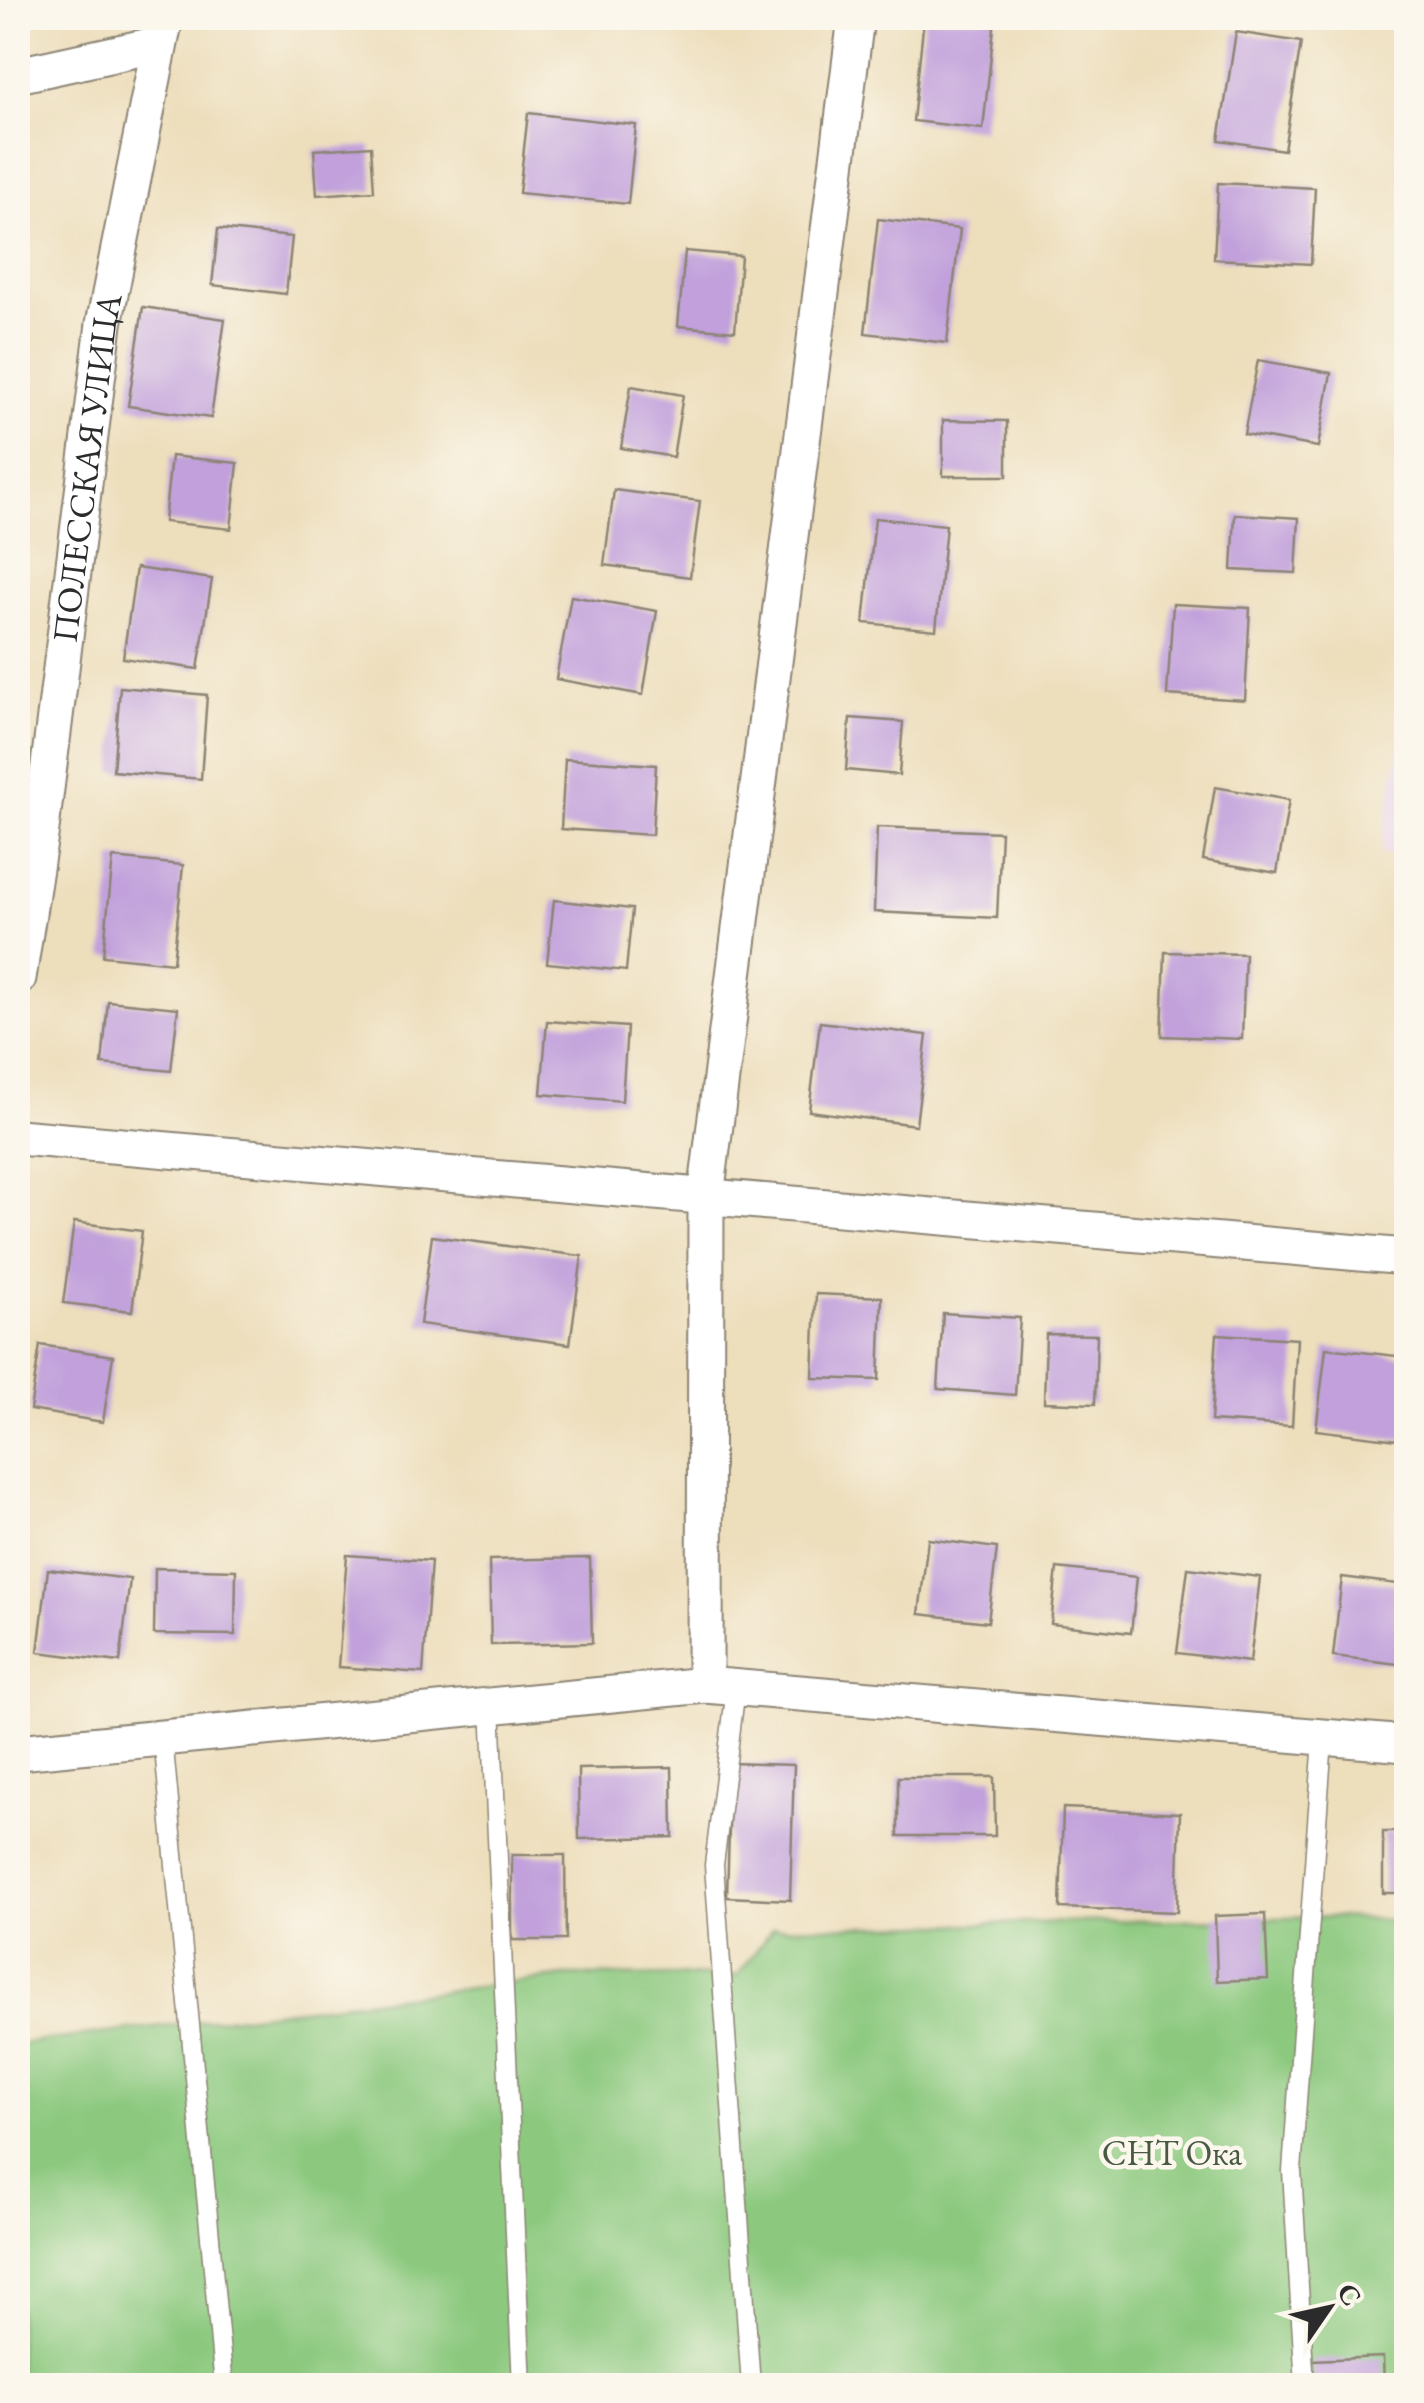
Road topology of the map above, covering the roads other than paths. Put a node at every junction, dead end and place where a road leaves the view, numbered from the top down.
1 (856, 18) edge
2 (162, 31) edge
3 (18, 75) edge
4 (29, 828) edge
5 (18, 978) edge
6 (18, 1136) edge
7 (706, 1196) junction
8 (1406, 1256) edge
9 (721, 1686) junction
10 (491, 1706) junction
11 (163, 1738) junction
12 (1323, 1739) junction
13 (1406, 1744) edge
14 (18, 1752) edge
15 (224, 2386) edge
16 (522, 2386) edge
17 (752, 2386) edge
18 (1305, 2386) edge

1 - 7 street
2 - 3 street
2 - 4 street, ПОЛЕССКАЯ УЛИЦА
4 - 5 street, ПОЛЕССКАЯ УЛИЦА
6 - 7 street
7 - 8 street
7 - 9 street
9 - 10 street
9 - 12 street
9 - 17 lane
10 - 11 street
10 - 16 lane
11 - 14 street
11 - 15 lane
12 - 13 street
12 - 18 lane

